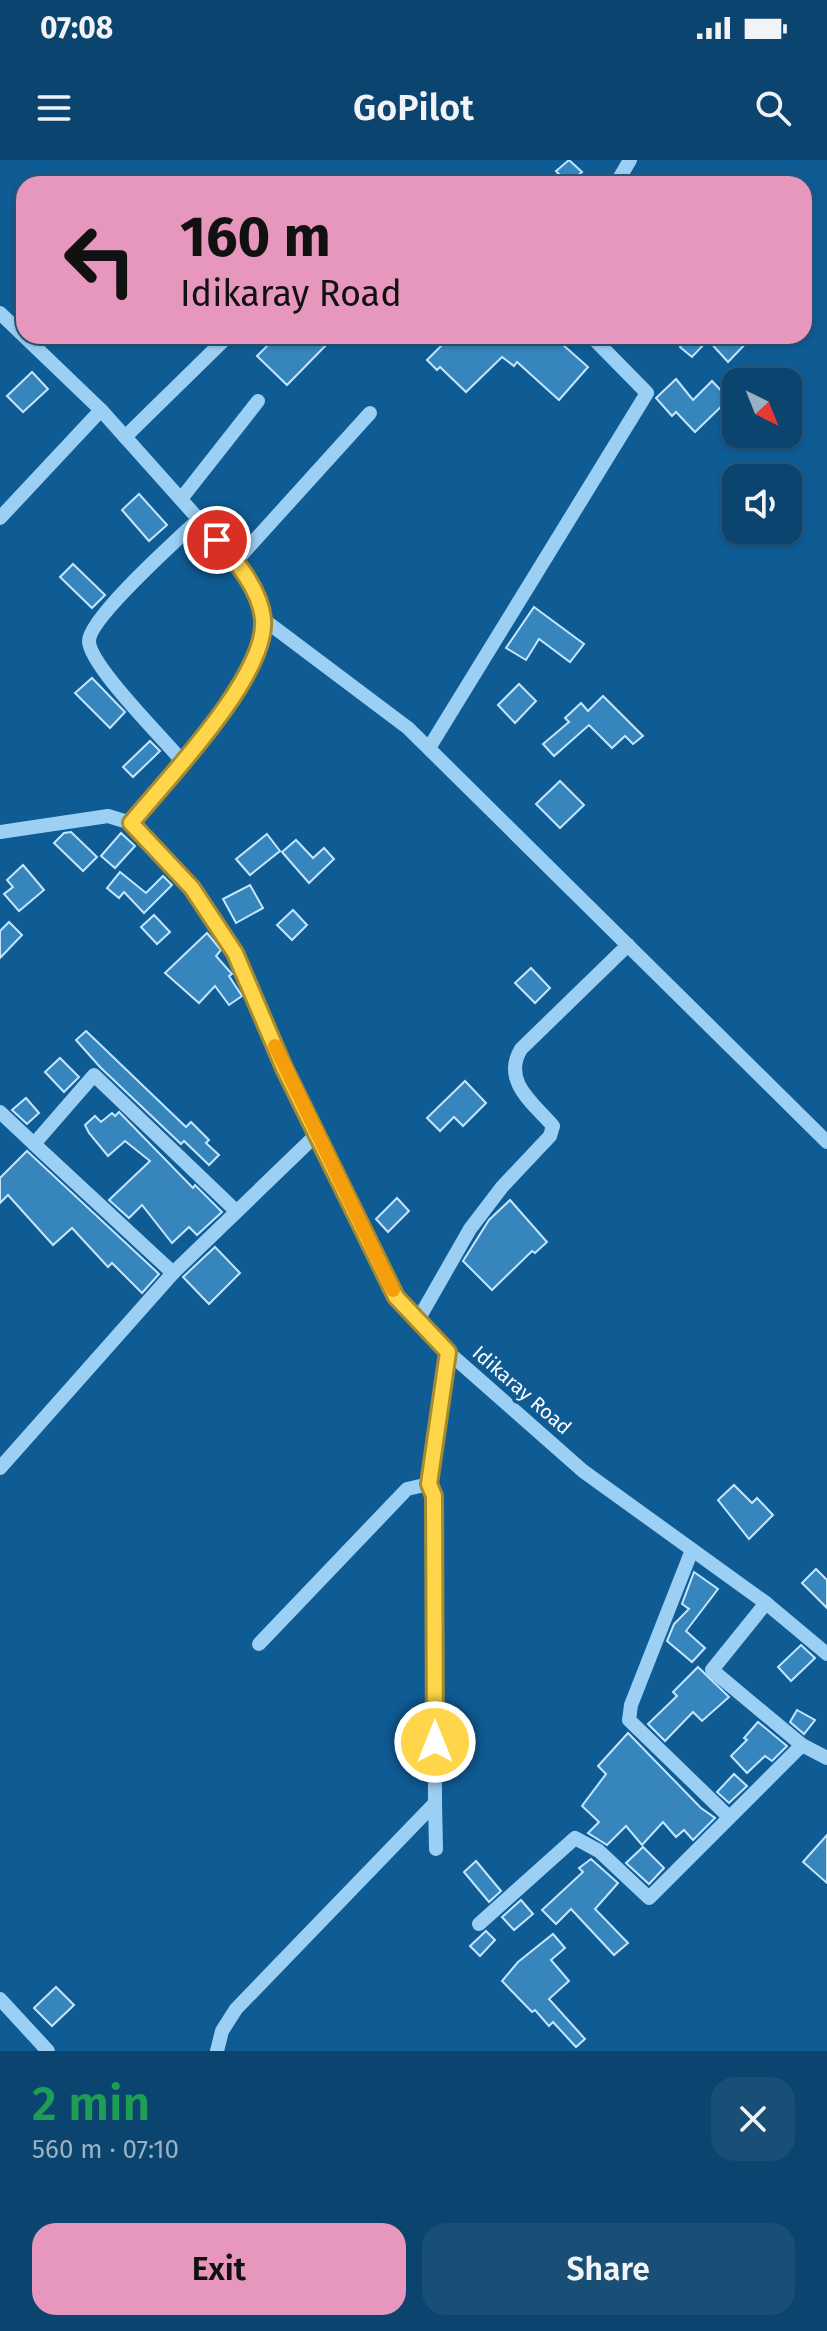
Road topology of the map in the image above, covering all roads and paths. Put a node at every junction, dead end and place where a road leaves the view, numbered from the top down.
1 (0, 313) edge
2 (16, 328) edge
3 (32, 344) edge
4 (220, 344) edge
5 (599, 344) edge
6 (258, 401) dead end
7 (101, 410) junction
8 (370, 413) dead end
9 (125, 437) junction
10 (181, 499) junction
11 (0, 518) edge
12 (199, 519) junction
13 (236, 561) junction
14 (263, 619) junction
15 (429, 748) junction
16 (182, 761) junction
17 (131, 823) junction
18 (0, 832) edge
19 (628, 945) junction
20 (0, 1112) edge
21 (316, 1135) junction
22 (827, 1142) edge
23 (34, 1144) junction
24 (235, 1210) junction
25 (173, 1273) junction
26 (418, 1320) junction
27 (448, 1352) junction
28 (0, 1468) edge
29 (429, 1484) junction
30 (692, 1550) junction
31 (766, 1603) junction
32 (259, 1644) dead end
33 (827, 1654) edge
34 (802, 1745) junction
35 (827, 1758) edge
36 (435, 1803) junction
37 (728, 1816) junction
38 (436, 1849) dead end
39 (479, 1924) dead end
40 (0, 1999) edge
41 (48, 2051) edge
42 (217, 2051) edge

1 - 2 street
3 - 7 street
4 - 9 street
5 - 15 street
6 - 10 street
7 - 9 street
7 - 11 street
8 - 13 street
9 - 10 street
10 - 12 street
12 - 13 street
12 - 16 street
13 - 14 street
14 - 15 street
14 - 16 street
15 - 19 street
16 - 17 street
17 - 18 street
17 - 21 street, Idikaray Road
19 - 22 street
19 - 26 street
20 - 23 street
21 - 24 street
21 - 26 street, Idikaray Road
23 - 24 street
23 - 25 street
24 - 25 street
25 - 28 street
26 - 27 street, Idikaray Road
27 - 29 street
27 - 30 street, Idikaray Road
29 - 32 street
29 - 36 street
30 - 31 street, Idikaray Road
30 - 37 street
31 - 33 street, Idikaray Road
31 - 34 street
34 - 35 street
34 - 37 street
36 - 38 street
36 - 42 street
37 - 39 street
40 - 41 street

